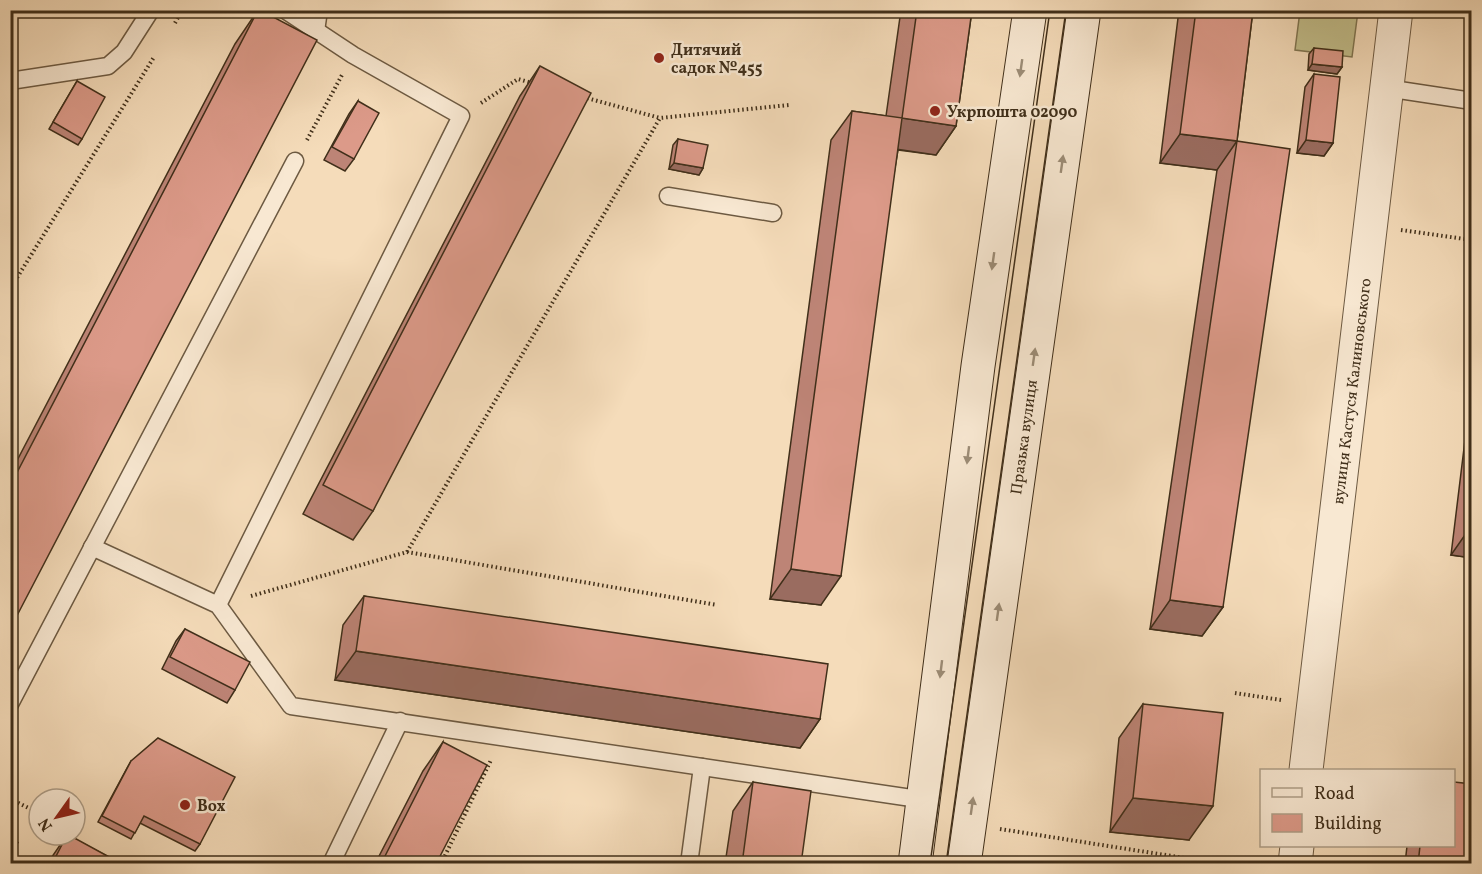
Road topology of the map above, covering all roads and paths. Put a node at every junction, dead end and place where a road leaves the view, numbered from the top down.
1 (151, 10) edge
2 (182, 10) edge
3 (285, 10) edge
4 (319, 10) edge
5 (1029, 10) edge
6 (1084, 10) edge
7 (1396, 10) edge
8 (170, 30) dead end
9 (316, 31) junction
10 (158, 50) dead end
11 (10, 81) edge
12 (540, 85) edge
13 (1386, 88) junction
14 (573, 94) edge
15 (328, 100) dead end
16 (1472, 101) edge
17 (789, 105) dead end
18 (461, 116) junction
19 (660, 118) junction
20 (295, 161) joint
21 (668, 196) dead end
22 (773, 213) dead end
23 (1370, 226) junction
24 (1472, 240) edge
25 (10, 289) edge
26 (92, 547) junction
27 (407, 552) junction
28 (218, 605) junction
29 (717, 605) dead end
30 (1235, 693) dead end
31 (10, 705) edge
32 (1314, 706) junction
33 (400, 721) junction
34 (502, 738) junction
35 (702, 767) junction
36 (1306, 769) edge
37 (10, 799) edge
38 (925, 800) junction
39 (27, 807) edge
40 (995, 828) dead end
41 (10, 837) edge
42 (20, 846) dead end
43 (1298, 847) edge
44 (1210, 862) dead end
45 (331, 864) edge
46 (441, 864) edge
47 (689, 864) edge
48 (915, 864) edge
49 (964, 864) edge
50 (1295, 864) edge

1 - 11 lane
2 - 8 path
3 - 9 lane
4 - 9 lane
5 -> 38 street
49 -> 6 street, Празька вулиця
7 - 13 street, вулиця Кастуся Калиновського
9 - 18 lane
10 - 25 path
12 - 18 path
13 - 16 lane
13 - 23 street, вулиця Кастуся Калиновського
14 - 19 path
15 - 20 path
17 - 19 path
18 - 28 lane
19 - 27 path
20 - 26 lane
21 - 22 lane
23 - 24 path
23 - 32 street, вулиця Кастуся Калиновського
26 - 28 lane
26 - 31 lane
27 - 28 path
27 - 29 path
28 - 33 lane
30 - 32 path
32 - 36 street, вулиця Кастуся Калиновського
33 - 34 lane
33 - 45 lane
34 - 35 lane
34 - 46 path
35 - 38 lane
35 - 47 lane
37 - 39 path
38 - 48 street
40 - 44 path
41 - 42 path
43 - 50 street

